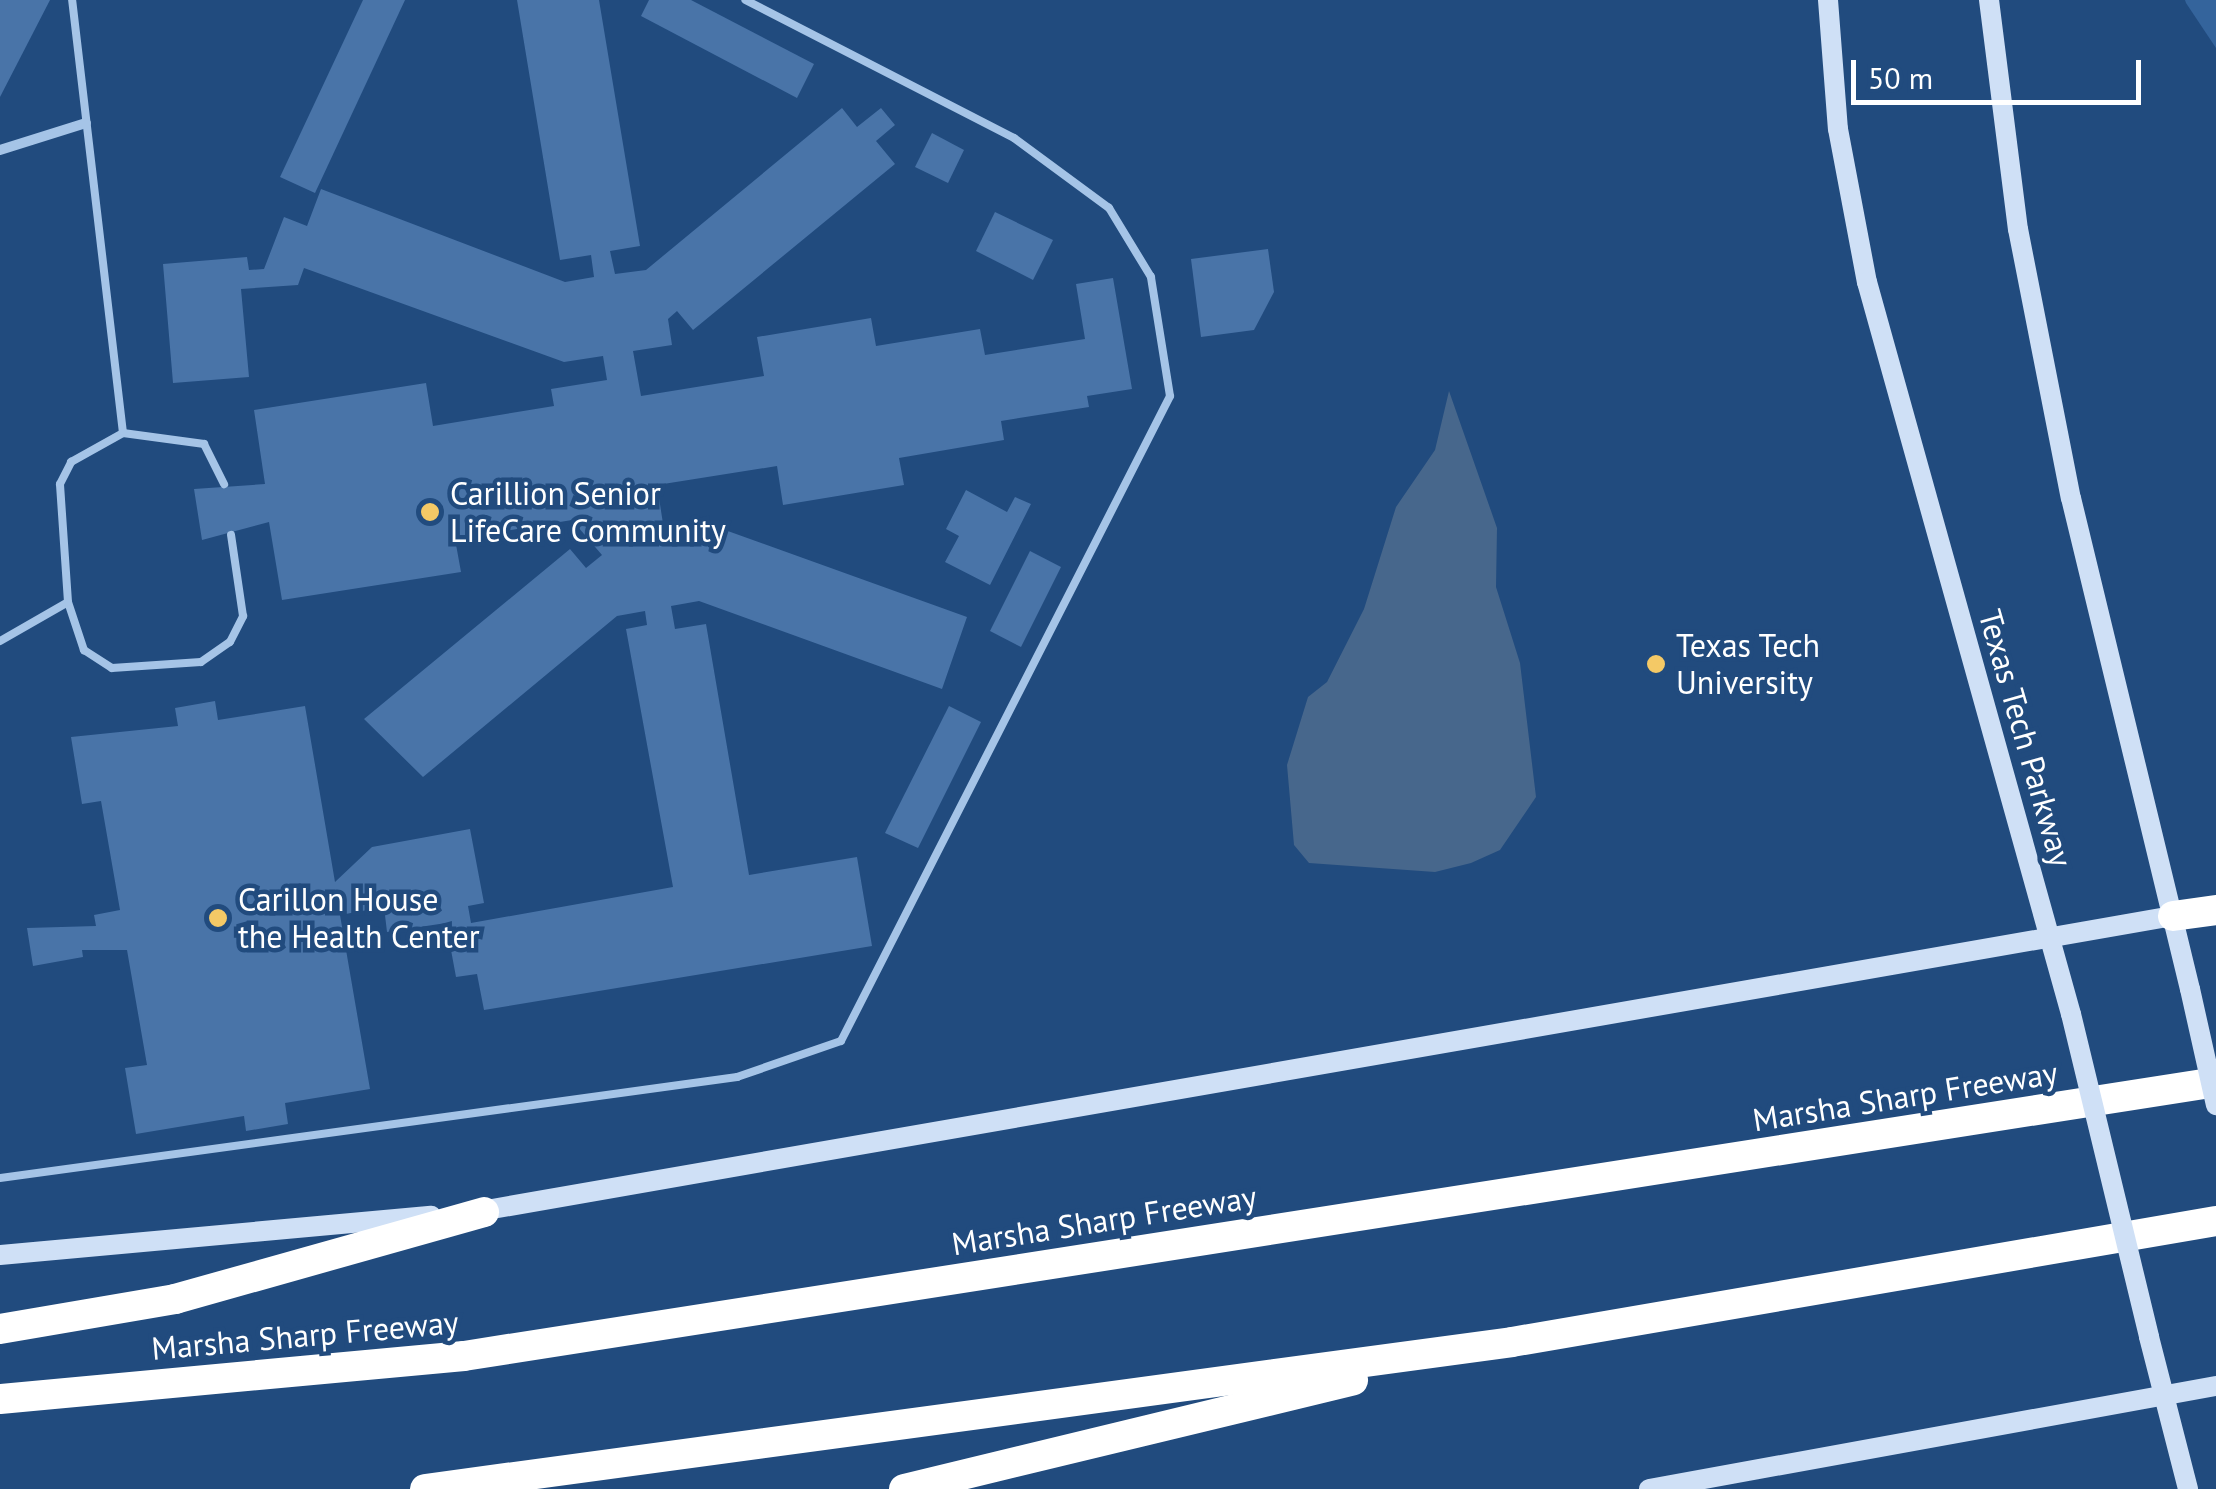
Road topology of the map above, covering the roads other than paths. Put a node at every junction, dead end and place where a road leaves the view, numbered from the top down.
1 (72, 0) edge
2 (745, 0) edge
3 (1828, 0) edge
4 (1989, 0) edge
5 (86, 124) junction
6 (0, 150) edge
7 (124, 433) junction
8 (224, 484) dead end
9 (232, 535) dead end
10 (68, 602) junction
11 (0, 641) edge
12 (2216, 910) edge
13 (2173, 916) junction
14 (2050, 936) junction
15 (2216, 1082) edge
16 (2216, 1105) edge
17 (0, 1178) edge
18 (484, 1212) junction
19 (2216, 1221) edge
20 (0, 1255) edge
21 (0, 1329) edge
22 (1512, 1342) junction
23 (2216, 1386) edge
24 (2162, 1395) junction
25 (0, 1399) edge
26 (425, 1489) edge
27 (904, 1489) edge
28 (1649, 1489) edge
29 (2188, 1489) edge

1 - 5 lane
2 - 17 lane
3 - 14 main road, Texas Tech Parkway
4 - 13 main road
5 - 6 street
5 - 7 lane
7 - 8 lane
7 - 10 lane
9 - 10 lane
10 - 11 lane
12 - 13 highway
13 - 14 main road
13 - 16 main road, bridge
14 - 18 main road
14 - 24 main road, Texas Tech Parkway, bridge
15 - 25 highway, Marsha Sharp Freeway
18 - 20 main road
18 - 21 highway
19 - 22 highway
22 - 26 highway
22 - 27 highway
23 - 24 main road
24 - 28 main road
24 - 29 main road, Texas Tech Parkway

